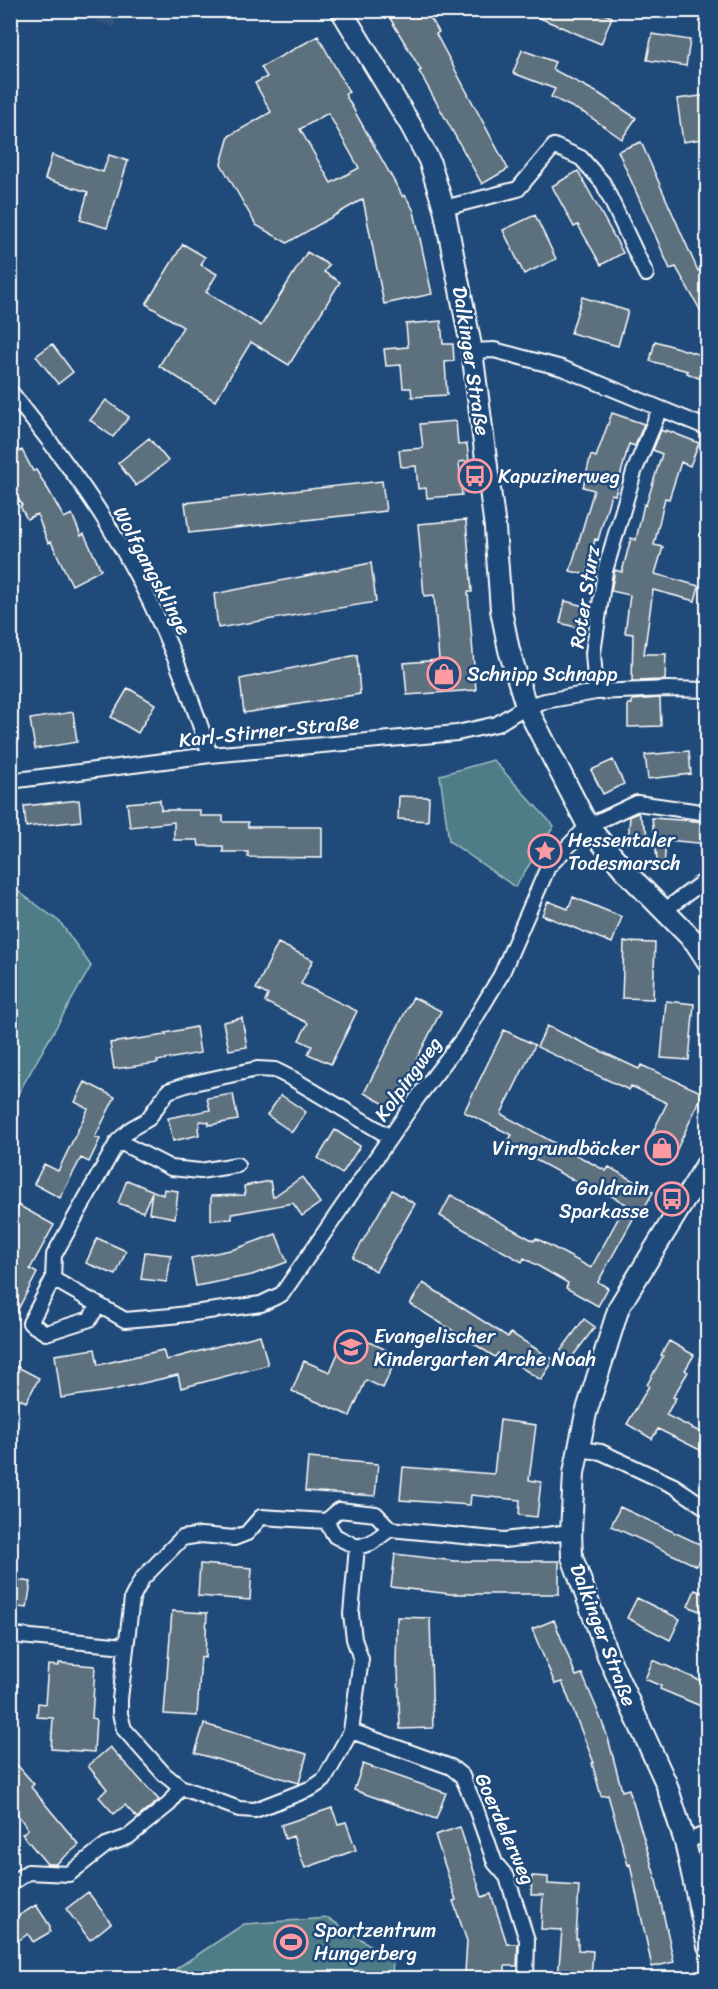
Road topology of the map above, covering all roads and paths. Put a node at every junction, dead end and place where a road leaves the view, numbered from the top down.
1 (341, 10) edge
2 (444, 208) junction
3 (646, 274) dead end
4 (472, 351) junction
5 (10, 391) edge
6 (660, 409) junction
7 (708, 428) edge
8 (708, 690) edge
9 (596, 692) junction
10 (526, 706) junction
11 (210, 755) junction
12 (10, 781) edge
13 (708, 813) edge
14 (588, 826) junction
15 (708, 883) edge
16 (665, 910) junction
17 (708, 962) edge
18 (390, 1137) junction
19 (118, 1141) junction
20 (708, 1162) edge
21 (237, 1165) dead end
22 (53, 1279) junction
23 (98, 1305) junction
24 (579, 1449) junction
25 (708, 1509) edge
26 (326, 1521) junction
27 (390, 1529) junction
28 (571, 1532) junction
29 (357, 1547) junction
30 (10, 1635) edge
31 (125, 1646) junction
32 (351, 1731) junction
33 (180, 1787) junction
34 (708, 1833) edge
35 (686, 1842) junction
36 (10, 1884) edge
37 (708, 1946) edge
38 (526, 1978) edge

1 - 2 street, Dalkinger Straße
2 - 3 street
2 - 4 street, Dalkinger Straße
4 - 6 street
4 - 10 street, Dalkinger Straße
5 - 11 street, Wolfgangsklinge
6 - 7 street
6 - 9 street, Roter Sturz
8 - 9 street
9 - 10 street
10 - 11 street, Karl-Stirner-Straße
10 - 14 street, Dalkinger Straße
11 - 12 street, Karl-Stirner-Straße
13 - 14 street, Kolpingweg
14 - 16 street, Dalkinger Straße
14 - 18 street, Kolpingweg
15 - 16 street
16 - 17 street, Dalkinger Straße
18 - 19 street
18 - 23 street, Kolpingweg
19 - 21 street
19 - 22 street
20 - 24 street, Dalkinger Straße
22 - 23 street, Kolpingweg
22 - 23 street
24 - 25 street
24 - 28 street, Dalkinger Straße
26 - 27 street
26 - 29 street
26 - 31 street
27 - 28 street
27 - 29 street
28 - 35 street, Dalkinger Straße
29 - 32 street
30 - 31 street
31 - 33 street
32 - 33 street
32 - 38 street, Goerdelerweg
33 - 36 street
34 - 35 street
35 - 37 street, Dalkinger Straße

